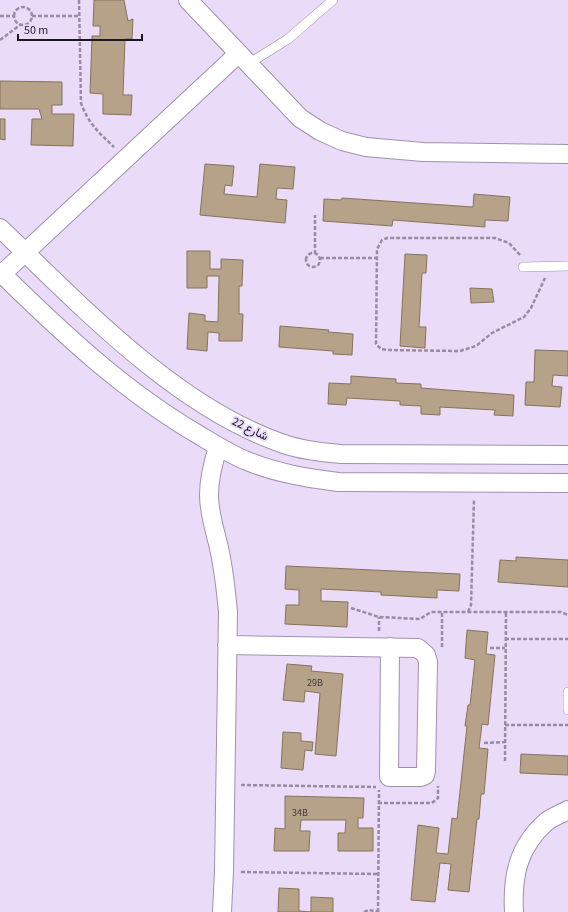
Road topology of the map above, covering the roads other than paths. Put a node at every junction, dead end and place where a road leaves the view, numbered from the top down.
1 (188, 0) edge
2 (332, 0) edge
3 (243, 59) junction
4 (568, 154) edge
5 (0, 228) edge
6 (25, 252) junction
7 (568, 266) edge
8 (523, 267) road end
9 (1, 273) edge
10 (218, 447) junction
11 (568, 455) edge
12 (568, 483) edge
13 (227, 645) junction
14 (390, 647) junction
15 (568, 692) edge
16 (568, 710) edge
17 (568, 810) edge
18 (222, 912) edge
19 (514, 912) edge

1 - 3 street
2 - 3 lane
3 - 4 street
3 - 6 street
5 - 6 street, شارع 22
6 - 9 street
6 - 11 street, شارع 22
7 - 8 lane
9 - 10 street
10 - 12 street
10 - 13 street
13 - 14 street
13 - 18 street
14 - 14 street
15 - 16 lane
17 - 19 street

